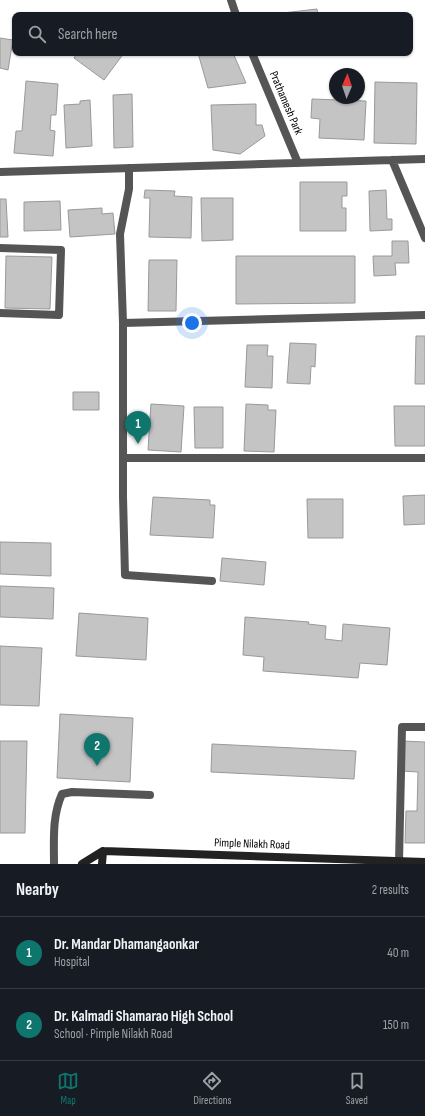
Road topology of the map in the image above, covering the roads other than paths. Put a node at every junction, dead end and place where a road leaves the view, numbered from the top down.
1 (230, 0) edge
2 (235, 12) edge
3 (253, 56) edge
4 (425, 159) edge
5 (392, 160) junction
6 (298, 163) junction
7 (129, 168) junction
8 (0, 172) edge
9 (425, 238) edge
10 (0, 248) edge
11 (0, 313) edge
12 (425, 314) edge
13 (123, 323) junction
14 (123, 458) junction
15 (425, 458) edge
16 (212, 581) dead end
17 (425, 727) edge
18 (150, 795) dead end
19 (103, 851) junction
20 (399, 862) junction
21 (425, 862) edge
22 (54, 864) edge
23 (82, 864) edge
24 (102, 864) edge

1 - 2 street
3 - 6 street, Prathamesh Park
4 - 5 street
5 - 6 street
5 - 9 street
6 - 7 street
7 - 8 street
7 - 13 street
10 - 11 street
12 - 13 street
13 - 14 street
14 - 15 street
14 - 16 street
17 - 20 street
18 - 22 street
19 - 20 main road, Pimple Nilakh Road
19 - 23 main road
19 - 24 main road
20 - 21 main road, Pimple Nilakh Road

